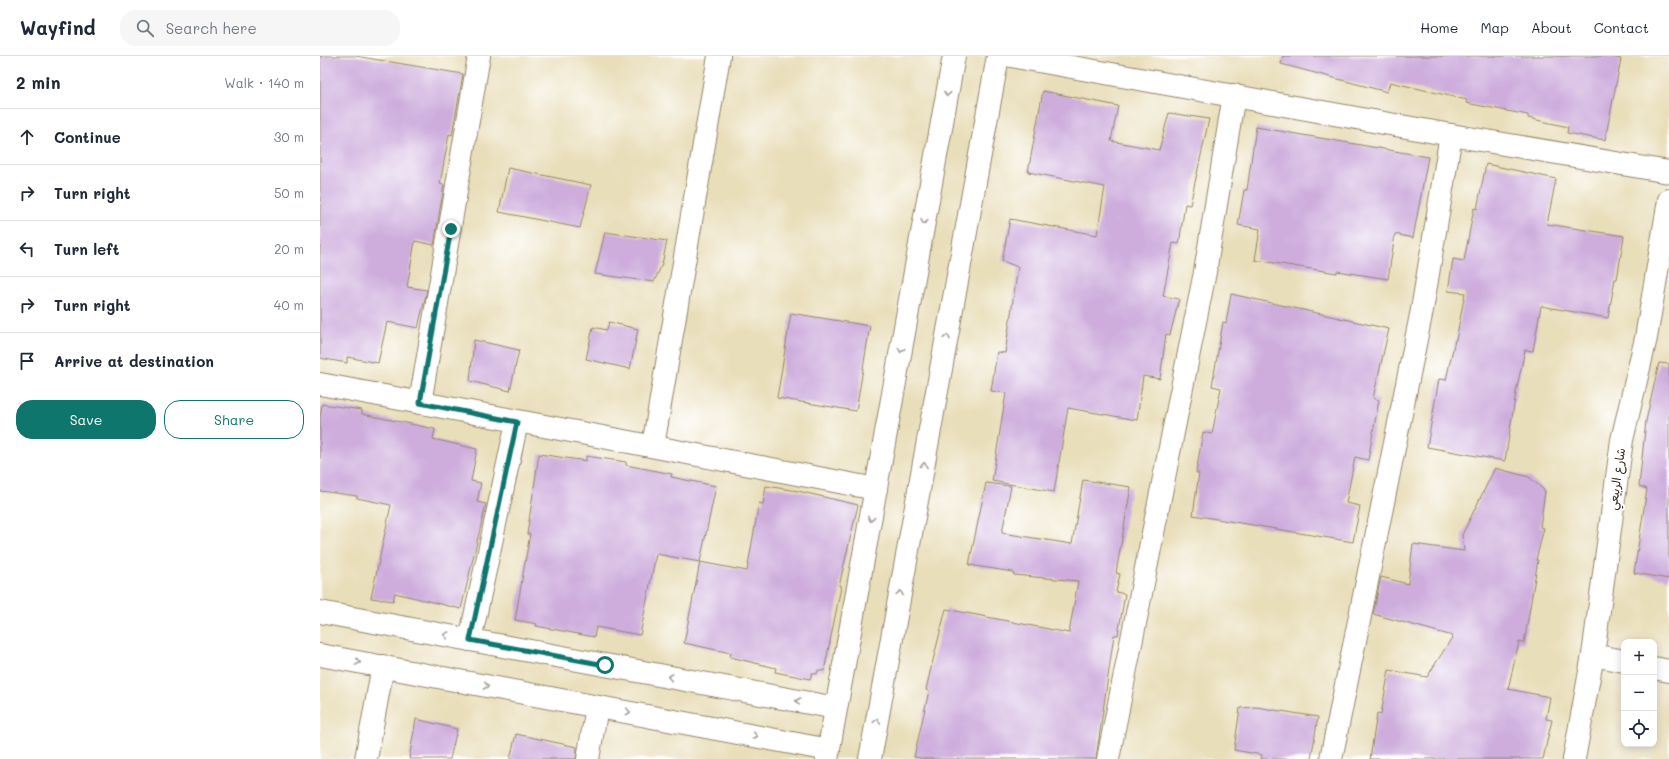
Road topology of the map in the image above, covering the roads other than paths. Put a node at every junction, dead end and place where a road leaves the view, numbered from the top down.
1 (479, 56) edge
2 (719, 56) edge
3 (954, 56) edge
4 (998, 56) edge
5 (1011, 56) edge
6 (1234, 95) junction
7 (1451, 135) junction
8 (1669, 172) edge
9 (1669, 200) edge
10 (320, 384) edge
11 (420, 403) junction
12 (517, 422) junction
13 (653, 446) junction
14 (876, 489) junction
15 (320, 612) edge
16 (470, 640) junction
17 (320, 654) edge
18 (1594, 655) junction
19 (1621, 660) edge
20 (383, 666) junction
21 (1657, 669) edge
22 (1669, 671) edge
23 (597, 707) junction
24 (836, 708) junction
25 (828, 754) edge
26 (366, 759) edge
27 (588, 759) edge
28 (870, 759) edge
29 (1108, 759) edge
30 (1331, 759) edge
31 (1574, 759) edge

1 - 11 street
2 - 13 street
3 -> 14 street
28 -> 4 street
5 - 6 street
6 - 7 street
6 - 29 street
7 - 8 street
7 - 30 street
9 - 18 street, شارع الربيعي
10 - 11 street
11 - 12 street
12 - 13 street
12 - 16 street
13 - 14 street
14 -> 24 street
16 -> 15 street
24 -> 16 street
17 -> 20 street
18 - 19 street
18 - 31 street, شارع الربيعي
20 -> 23 street
20 - 26 street
21 - 22 street
23 -> 25 street
23 - 27 street
24 - 25 street

